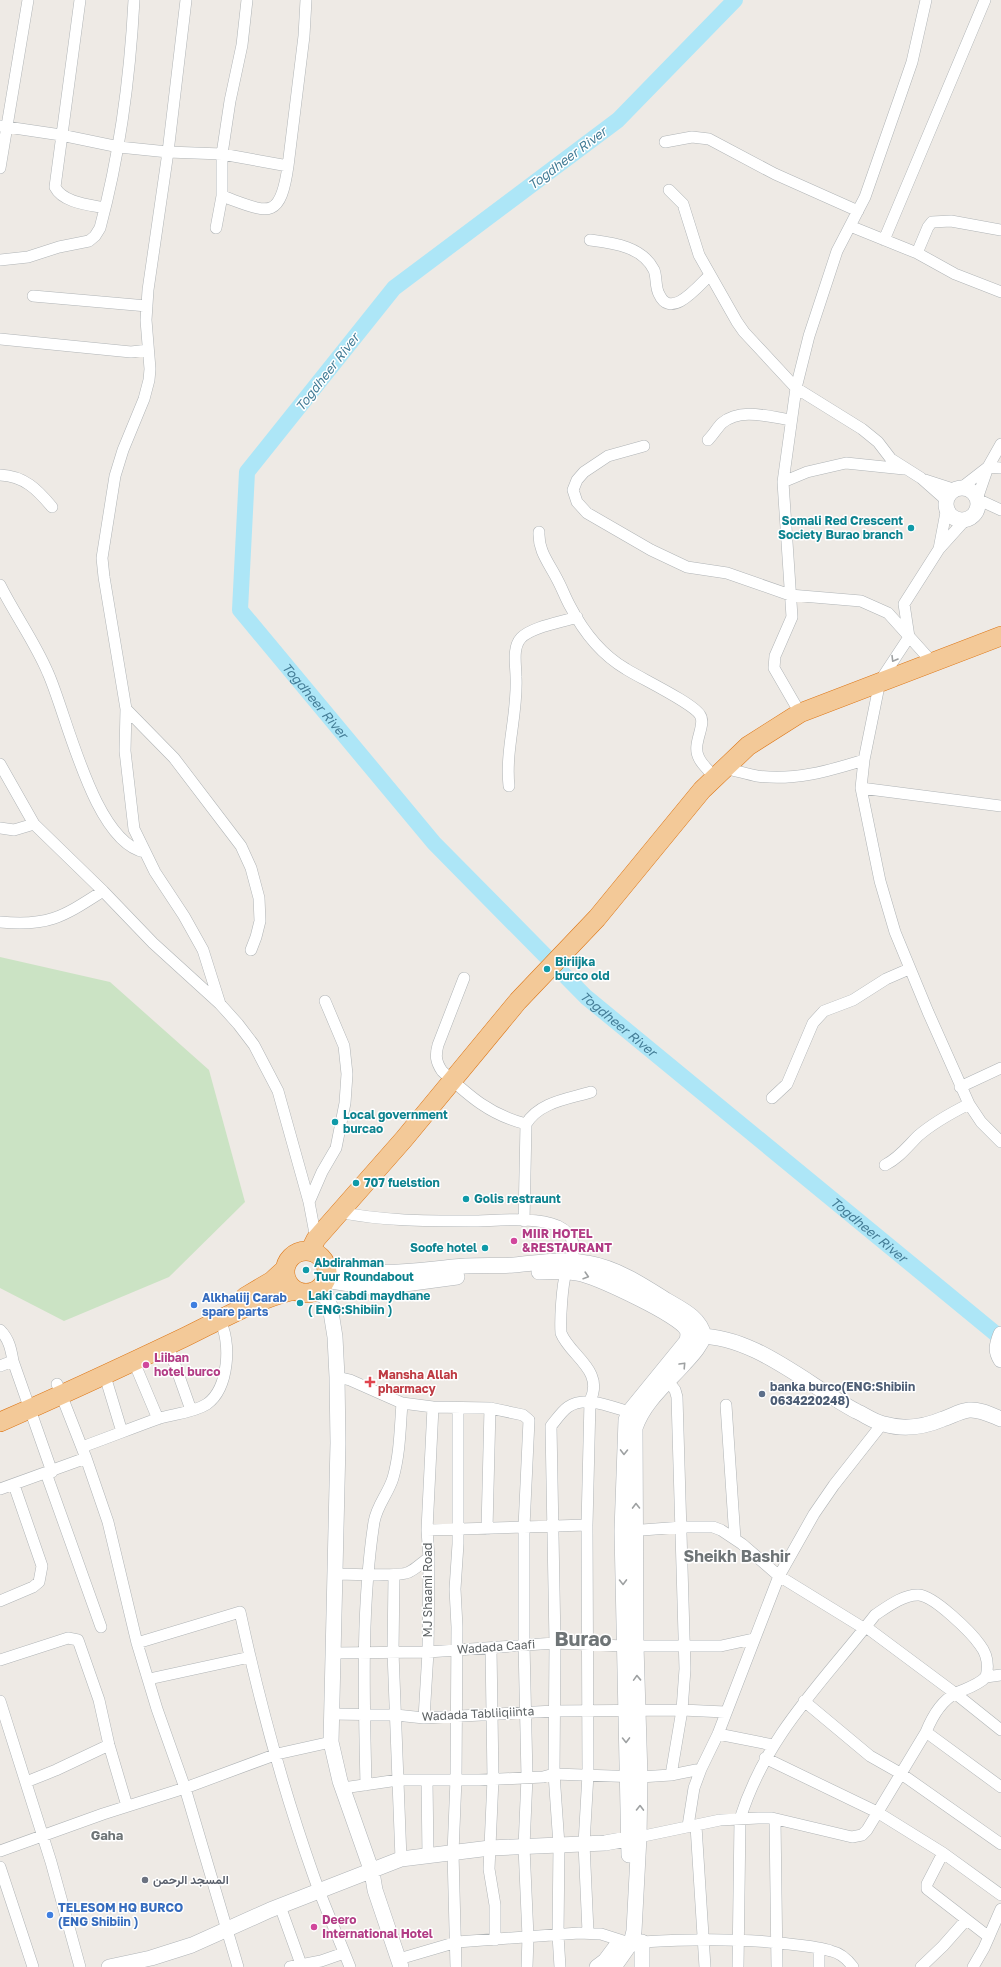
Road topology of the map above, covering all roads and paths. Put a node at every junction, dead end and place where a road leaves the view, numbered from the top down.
1 (28, 0) edge
2 (80, 0) edge
3 (134, 0) edge
4 (186, 0) edge
5 (247, 0) edge
6 (306, 0) edge
7 (926, 0) edge
8 (985, 0) edge
9 (3, 126) edge
10 (61, 135) junction
11 (665, 142) dead end
12 (119, 147) junction
13 (168, 152) junction
14 (222, 154) junction
15 (288, 166) junction
16 (0, 168) edge
17 (669, 190) dead end
18 (222, 196) junction
19 (105, 208) junction
20 (858, 211) junction
21 (850, 226) junction
22 (216, 228) dead end
23 (1001, 230) edge
24 (590, 240) dead end
25 (884, 240) junction
26 (917, 253) junction
27 (0, 260) edge
28 (710, 274) junction
29 (1001, 292) edge
30 (33, 296) dead end
31 (147, 306) junction
32 (0, 339) edge
33 (148, 350) junction
34 (796, 388) junction
35 (791, 420) junction
36 (708, 440) dead end
37 (1001, 444) edge
38 (644, 446) dead end
39 (988, 468) junction
40 (1001, 468) edge
41 (907, 469) junction
42 (0, 475) edge
43 (783, 482) junction
44 (952, 496) junction
45 (977, 499) junction
46 (52, 507) dead end
47 (1001, 510) edge
48 (966, 519) junction
49 (539, 532) dead end
50 (939, 549) junction
51 (0, 585) edge
52 (790, 595) junction
53 (577, 617) junction
54 (1001, 636) edge
55 (909, 637) junction
56 (932, 662) junction
57 (880, 681) junction
58 (126, 709) junction
59 (800, 713) junction
60 (864, 760) junction
61 (0, 764) edge
62 (719, 773) junction
63 (509, 786) dead end
64 (861, 788) junction
65 (1001, 806) edge
66 (34, 824) junction
67 (0, 828) edge
68 (145, 852) junction
69 (103, 890) junction
70 (0, 922) edge
71 (250, 950) dead end
72 (909, 969) junction
73 (464, 978) dead end
74 (325, 1001) dead end
75 (220, 1004) junction
76 (1001, 1068) edge
77 (453, 1081) junction
78 (960, 1087) junction
79 (591, 1092) dead end
80 (772, 1098) dead end
81 (969, 1104) junction
82 (526, 1124) junction
83 (1001, 1142) edge
84 (885, 1165) dead end
85 (310, 1202) junction
86 (339, 1212) junction
87 (524, 1221) junction
88 (313, 1245) junction
89 (568, 1266) junction
90 (284, 1269) junction
91 (465, 1271) junction
92 (374, 1272) junction
93 (322, 1279) junction
94 (375, 1288) junction
95 (294, 1290) junction
96 (219, 1319) junction
97 (0, 1330) edge
98 (1001, 1334) edge
99 (704, 1336) junction
100 (688, 1337) junction
101 (168, 1345) junction
102 (1001, 1360) edge
103 (13, 1361) junction
104 (134, 1362) junction
105 (0, 1366) edge
106 (104, 1376) junction
107 (337, 1377) junction
108 (664, 1377) junction
109 (59, 1390) junction
110 (590, 1401) junction
111 (28, 1403) junction
112 (402, 1403) junction
113 (726, 1405) dead end
114 (433, 1407) junction
115 (458, 1408) junction
116 (490, 1408) junction
117 (0, 1409) edge
118 (191, 1410) junction
119 (629, 1412) junction
120 (158, 1419) junction
121 (1001, 1419) edge
122 (0, 1422) edge
123 (882, 1424) junction
124 (122, 1432) junction
125 (82, 1447) junction
126 (86, 1458) junction
127 (49, 1472) junction
128 (14, 1485) junction
129 (0, 1489) edge
130 (587, 1525) junction
131 (524, 1527) junction
132 (552, 1527) junction
133 (682, 1527) junction
134 (458, 1529) junction
135 (487, 1529) junction
136 (426, 1530) junction
137 (629, 1531) junction
138 (735, 1539) junction
139 (429, 1558) junction
140 (334, 1574) junction
141 (367, 1574) junction
142 (394, 1576) junction
143 (779, 1576) junction
144 (0, 1601) edge
145 (101, 1627) dead end
146 (865, 1628) junction
147 (753, 1639) junction
148 (137, 1643) junction
149 (555, 1643) junction
150 (524, 1644) junction
151 (586, 1644) junction
152 (630, 1646) junction
153 (685, 1647) junction
154 (491, 1648) junction
155 (456, 1650) junction
156 (365, 1652) junction
157 (393, 1652) junction
158 (428, 1652) junction
159 (334, 1653) junction
160 (250, 1657) junction
161 (0, 1660) edge
162 (1001, 1675) edge
163 (986, 1677) junction
164 (149, 1679) junction
165 (956, 1694) junction
166 (804, 1701) junction
167 (0, 1702) edge
168 (682, 1710) junction
169 (554, 1711) junction
170 (588, 1711) junction
171 (632, 1711) junction
172 (525, 1712) junction
173 (725, 1712) junction
174 (365, 1713) junction
175 (492, 1713) junction
176 (331, 1714) junction
177 (396, 1714) junction
178 (456, 1715) junction
179 (424, 1718) junction
180 (1001, 1730) edge
181 (926, 1732) junction
182 (718, 1734) junction
183 (331, 1742) junction
184 (109, 1744) junction
185 (773, 1745) junction
186 (277, 1754) junction
187 (765, 1758) junction
188 (701, 1769) junction
189 (900, 1773) junction
190 (554, 1774) junction
191 (588, 1774) junction
192 (671, 1775) junction
193 (527, 1777) junction
194 (633, 1777) junction
195 (493, 1779) junction
196 (398, 1780) junction
197 (427, 1780) junction
198 (456, 1780) junction
199 (26, 1782) junction
200 (366, 1785) junction
201 (1001, 1787) edge
202 (186, 1788) junction
203 (343, 1788) junction
204 (127, 1806) junction
205 (877, 1812) junction
206 (740, 1819) junction
207 (775, 1819) junction
208 (692, 1826) junction
209 (43, 1836) junction
210 (634, 1838) junction
211 (584, 1844) junction
212 (1001, 1844) edge
213 (559, 1845) junction
214 (524, 1847) junction
215 (490, 1848) junction
216 (0, 1851) edge
217 (453, 1853) junction
218 (943, 1853) junction
219 (428, 1856) junction
220 (401, 1859) junction
221 (0, 1867) edge
222 (372, 1872) junction
223 (319, 1890) junction
224 (1001, 1895) edge
225 (280, 1906) junction
226 (1001, 1909) edge
227 (966, 1920) junction
228 (228, 1929) junction
229 (588, 1932) junction
230 (558, 1935) junction
231 (528, 1937) junction
232 (989, 1937) junction
233 (705, 1938) junction
234 (495, 1940) junction
235 (739, 1940) junction
236 (457, 1942) junction
237 (631, 1942) junction
238 (777, 1943) junction
239 (819, 1949) junction
240 (344, 1953) junction
241 (400, 1963) edge
242 (607, 1966) edge
243 (33, 1967) edge
244 (80, 1967) edge
245 (109, 1967) edge
246 (238, 1967) edge
247 (298, 1967) edge
248 (350, 1967) edge
249 (456, 1967) edge
250 (527, 1967) edge
251 (560, 1967) edge
252 (642, 1967) edge
253 (705, 1967) edge
254 (738, 1967) edge
255 (777, 1967) edge
256 (819, 1967) edge
257 (854, 1967) edge
258 (921, 1967) edge
259 (973, 1967) edge

1 - 9 street
2 - 10 street
3 - 12 street
4 - 13 street
5 - 14 street
6 - 15 street
7 - 20 street
8 - 25 street
9 - 10 street
9 - 16 street
10 - 12 street
10 - 19 street
11 - 20 street
12 - 13 street
12 - 19 street
13 - 14 street
13 - 31 street
14 - 15 street
14 - 18 street
15 - 18 street
17 - 28 street
18 - 22 street
19 - 27 street
20 - 21 street
21 - 25 street
21 - 34 street
23 - 26 street
24 - 28 street
25 - 26 street
26 - 29 street
28 - 34 street
30 - 31 street
31 - 33 street
32 - 33 street
33 - 58 street
34 - 35 street
34 - 41 street
35 - 36 street
35 - 43 street
37 - 39 street
38 - 52 street
39 - 40 street
39 - 44 street
39 - 45 street
41 - 43 street
41 - 44 street
42 - 46 street
43 - 52 street
44 - 45 street
44 - 48 street
44 - 50 street
45 - 47 street
45 - 48 street
48 - 50 street
49 - 53 street
50 - 55 street
51 - 68 street
52 - 55 street
52 - 59 street
53 - 62 street
53 - 63 street
54 - 56 highway
55 - 56 street
55 -> 57 street
56 - 57 highway
57 - 59 highway
57 - 60 street
58 - 68 street
58 - 71 street
59 - 62 highway
60 - 62 street
60 - 64 street
61 - 66 street
62 - 77 highway
64 - 65 street
64 - 72 street
66 - 67 street
66 - 69 street
68 - 75 street
69 - 70 street
69 - 75 street
72 - 78 street
72 - 80 street
73 - 77 street
74 - 85 street
75 - 85 street
76 - 78 street
77 - 82 street
77 - 86 highway
78 - 81 street
79 - 82 street
81 - 83 street
81 - 84 street
82 - 87 street
85 - 88 street
86 - 87 street
86 - 88 highway
87 - 89 street
88 - 90 highway
88 - 93 highway
89 - 91 street
89 - 99 street
89 -> 100 street
89 - 110 street
90 - 95 highway
90 - 109 highway
91 - 92 street
91 - 94 street
92 - 93 street
92 - 94 street
93 - 94 street
93 - 95 highway
93 - 107 street
95 - 96 highway
96 - 101 highway
96 - 118 street
97 - 103 street
98 - 102 street
99 - 100 street
108 -> 99 street
99 - 123 street
100 - 108 street
101 - 104 highway
101 - 118 street
103 - 105 street
103 - 111 street
104 - 106 highway
104 - 120 street
106 - 109 highway
106 - 124 street
107 - 112 street
107 - 140 street
108 - 119 street
108 - 133 street
137 -> 108 street
109 - 111 highway
109 - 125 street
110 - 119 street
110 - 130 street
110 - 132 street
111 - 117 highway
111 - 122 highway
111 - 127 street
112 - 114 street
112 - 141 street
113 - 138 street
114 - 115 street
114 - 136 street, MJ Shaami Road
115 - 116 street
115 - 134 street
116 - 131 street
116 - 135 street
118 - 120 street
119 -> 137 street
120 - 124 street
121 - 123 street
123 - 143 street
124 - 125 street
125 - 126 street
126 - 127 street
126 - 148 street
127 - 128 street
127 - 145 street
128 - 129 street
128 - 144 street
130 - 132 street
130 - 151 street
131 - 132 street
131 - 135 street
131 - 150 street
132 - 149 street
133 - 137 street
133 - 138 street
133 - 153 street
134 - 135 street
134 - 136 street
134 - 155 street
136 - 139 street, MJ Shaami Road
137 - 152 street
138 - 143 street
139 - 142 street
139 - 158 street, MJ Shaami Road
140 - 141 street
140 - 159 street
141 - 142 street
141 - 156 street
142 - 157 street
143 - 146 street
143 - 147 street
146 - 163 street
146 - 165 street
146 - 166 street
147 - 153 street, Wadada Caafi
147 - 173 street
148 - 160 street
148 - 164 street
149 - 150 street, Wadada Caafi
149 - 151 street, Wadada Caafi
149 - 169 street
150 - 154 street, Wadada Caafi
150 - 172 street
151 - 152 street, Wadada Caafi
151 - 170 street
152 - 153 street, Wadada Caafi
152 - 171 street
153 - 168 street
154 - 155 street, Wadada Caafi
154 - 175 street
155 - 158 street, Wadada Caafi
155 - 178 street
156 - 157 street, Wadada Caafi
156 - 159 street, Wadada Caafi
156 - 174 street
157 - 158 street, Wadada Caafi
157 - 177 street
158 - 179 street, MJ Shaami Road
159 - 176 street
160 - 164 street
160 - 186 street
161 - 184 street
162 - 163 street
163 - 165 street
164 - 202 street
165 - 180 street
165 - 181 street
166 - 185 street
166 - 189 street
167 - 199 street
168 - 171 street, Wadada Tabliiqiinta
168 - 173 street, Wadada Tabliiqiinta
168 - 192 street
169 - 170 street, Wadada Tabliiqiinta
169 - 172 street, Wadada Tabliiqiinta
169 - 190 street
170 - 171 street, Wadada Tabliiqiinta
170 - 191 street
171 - 194 street
172 - 175 street, Wadada Tabliiqiinta
172 - 193 street
173 - 182 street
174 - 176 street, Wadada Tabliiqiinta
174 - 177 street, Wadada Tabliiqiinta
174 - 200 street
175 - 178 street, Wadada Tabliiqiinta
175 - 195 street
176 - 183 street
177 - 179 street, Wadada Tabliiqiinta
177 - 196 street
178 - 179 street, Wadada Tabliiqiinta
178 - 198 street
181 - 189 street
181 - 201 street
182 - 185 street
182 - 188 street
183 - 186 street
183 - 203 street
184 - 199 street
184 - 204 street
185 - 187 street
186 - 202 street
186 - 223 street
187 - 205 street
187 - 206 street
188 - 192 street
188 - 208 street
189 - 205 street
189 - 212 street
190 - 191 street
190 - 193 street
190 - 213 street
191 - 194 street
191 - 211 street
192 - 194 street
193 - 195 street
193 - 214 street
194 - 210 street
195 - 198 street
195 - 215 street
196 - 197 street
196 - 200 street
196 - 220 street
197 - 198 street
197 - 219 street
198 - 217 street
199 - 209 street
200 - 203 street
202 - 204 street
202 - 228 street
203 - 222 street
204 - 209 street
205 - 207 street
205 - 218 street
206 - 207 street
206 - 208 street
206 - 235 street
207 - 238 street
208 - 210 street
208 - 233 street
209 - 216 street
209 - 244 street
210 - 211 street
210 - 237 street
211 - 213 street
211 - 229 street
213 - 214 street
213 - 230 street
214 - 215 street
214 - 231 street
215 - 217 street
215 - 234 street
217 - 219 street
217 - 236 street
218 - 224 street
218 - 227 street
219 - 220 street
220 - 222 street
221 - 243 street
222 - 223 street
222 - 241 street
223 - 225 street
223 - 240 street
225 - 228 street
225 - 247 street
226 - 232 street
227 - 232 street
227 - 258 street
228 - 245 street
228 - 246 street
229 - 230 street
229 - 237 street
230 - 231 street
230 - 251 street
231 - 234 street
231 - 250 street
232 - 259 street
233 - 235 street
233 - 237 street
233 - 253 street
234 - 236 street
235 - 238 street
235 - 254 street
236 - 241 street
236 - 249 street
237 - 242 street
237 - 252 street
238 - 239 street
238 - 255 street
239 - 256 street
239 - 257 street
240 - 247 street
240 - 248 street

